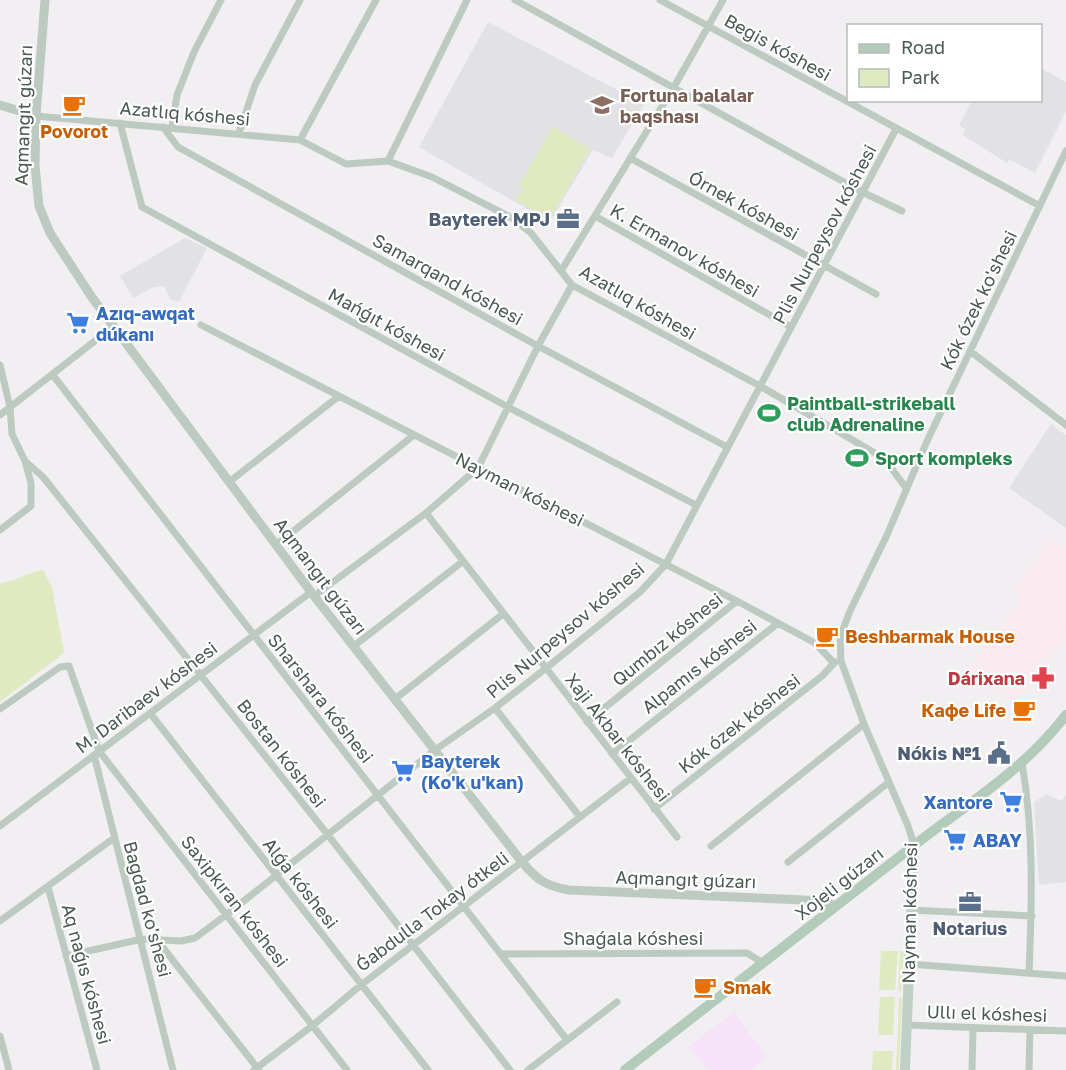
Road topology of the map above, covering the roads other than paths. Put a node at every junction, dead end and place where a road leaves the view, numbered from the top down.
1 (45, 0) edge
2 (221, 0) edge
3 (300, 0) edge
4 (376, 0) edge
5 (467, 0) edge
6 (515, 0) edge
7 (660, 0) edge
8 (723, 0) edge
9 (708, 26) junction
10 (674, 87) junction
11 (0, 105) edge
12 (36, 116) junction
13 (120, 123) junction
14 (163, 127) junction
15 (172, 127) junction
16 (896, 129) junction
17 (239, 133) junction
18 (300, 140) junction
19 (1066, 151) edge
20 (630, 158) junction
21 (388, 161) junction
22 (862, 192) junction
23 (1040, 206) junction
24 (902, 211) dead end
25 (595, 216) junction
26 (822, 266) junction
27 (561, 272) junction
28 (572, 285) junction
29 (876, 294) dead end
30 (201, 325) dead end
31 (114, 326) junction
32 (791, 327) junction
33 (538, 346) junction
34 (970, 351) junction
35 (0, 365) edge
36 (52, 374) junction
37 (760, 386) junction
38 (339, 396) junction
39 (10, 407) junction
40 (508, 407) junction
41 (0, 408) edge
42 (0, 416) edge
43 (1066, 425) edge
44 (414, 435) junction
45 (727, 447) junction
46 (25, 461) junction
47 (478, 468) junction
48 (229, 482) junction
49 (906, 488) junction
50 (696, 505) junction
51 (426, 513) junction
52 (0, 530) edge
53 (276, 545) junction
54 (462, 561) junction
55 (666, 564) junction
56 (313, 594) junction
57 (737, 601) junction
58 (503, 614) junction
59 (777, 624) junction
60 (253, 636) junction
61 (354, 646) junction
62 (837, 662) junction
63 (545, 669) junction
64 (201, 675) junction
65 (395, 699) junction
66 (495, 708) junction
67 (0, 709) edge
68 (150, 713) junction
69 (1066, 715) edge
70 (587, 722) junction
71 (864, 724) junction
72 (435, 750) junction
73 (97, 753) junction
74 (612, 754) junction
75 (1022, 763) junction
76 (631, 778) junction
77 (889, 782) junction
78 (377, 796) junction
79 (654, 809) junction
80 (580, 817) junction
81 (0, 826) edge
82 (328, 835) junction
83 (676, 837) dead end
84 (114, 838) junction
85 (914, 845) junction
86 (711, 846) dead end
87 (522, 862) junction
88 (788, 862) dead end
89 (276, 876) junction
90 (48, 887) junction
91 (836, 906) junction
92 (463, 907) junction
93 (911, 910) junction
94 (226, 915) junction
95 (1032, 916) junction
96 (0, 921) edge
97 (142, 939) junction
98 (157, 940) junction
99 (413, 945) junction
100 (501, 954) junction
101 (66, 956) junction
102 (763, 963) junction
103 (909, 964) junction
104 (1029, 973) junction
105 (1066, 976) edge
106 (361, 985) junction
107 (617, 1002) dead end
108 (907, 1025) junction
109 (312, 1026) junction
110 (973, 1028) junction
111 (1030, 1030) junction
112 (1066, 1031) edge
113 (0, 1036) edge
114 (567, 1040) junction
115 (256, 1069) edge
116 (9, 1070) edge
117 (97, 1070) edge
118 (173, 1070) edge
119 (347, 1070) edge
120 (428, 1070) edge
121 (510, 1070) edge
122 (528, 1070) edge
123 (625, 1070) edge
124 (905, 1070) edge
125 (972, 1070) edge
126 (1029, 1070) edge

1 - 12 street, Aqmangıt gúzarı
2 - 15 street
3 - 17 street
4 - 18 street
5 - 21 street
6 - 10 street
7 - 9 street, Begis kóshesi
8 - 9 street
9 - 10 street
9 - 16 street, Begis kóshesi
10 - 20 street
10 - 22 street
11 - 12 street
12 - 13 street, Azatlıq kóshesi
12 - 31 street, Aqmangıt gúzarı
13 - 14 street, Azatlıq kóshesi
13 - 40 street, Mańǵıt kóshesi
14 - 15 street, Azatlıq kóshesi
14 - 33 street, Samarqand kóshesi
15 - 17 street, Azatlıq kóshesi
16 - 22 street, Plis Nurpeysov kóshesi
16 - 23 street, Begis kóshesi
17 - 18 street, Azatlıq kóshesi
18 - 21 street, Azatlıq kóshesi
19 - 23 street, Kók ózek ko'shesi
20 - 25 street
20 - 26 street, Órnek kóshesi
21 - 27 street, Azatlıq kóshesi
22 - 24 street
22 - 26 street, Plis Nurpeysov kóshesi
23 - 34 street, Kók ózek ko'shesi
25 - 27 street
25 - 32 street, K. Ermanov kóshesi
26 - 29 street, Órnek kóshesi
26 - 32 street, Plis Nurpeysov kóshesi
27 - 28 street, Azatlıq kóshesi
28 - 33 street, M. Daribaev kóshesi
28 - 37 street, Azatlıq kóshesi
30 - 38 street, Nayman kóshesi
31 - 36 street
31 - 48 street, Aqmangıt gúzarı
32 - 37 street, Plis Nurpeysov kóshesi
33 - 40 street, M. Daribaev kóshesi
33 - 45 street, Samarqand kóshesi
34 - 43 street
34 - 49 street, Kók ózek ko'shesi
35 - 39 street
36 - 39 street
36 - 60 street, Sharshara kóshesi
37 - 45 street, Plis Nurpeysov kóshesi
37 - 49 street, Azatlıq kóshesi
38 - 44 street, Nayman kóshesi
38 - 48 street
39 - 41 street
39 - 42 street
39 - 46 street
40 - 47 street, M. Daribaev kóshesi
40 - 50 street, Mańǵıt kóshesi
44 - 47 street, Nayman kóshesi
44 - 53 street
45 - 50 street, Plis Nurpeysov kóshesi
46 - 52 street
46 - 64 street, Bostan kóshesi
47 - 51 street, M. Daribaev kóshesi
47 - 55 street, Nayman kóshesi
48 - 53 street, Aqmangıt gúzarı
49 - 62 street, Kók ózek ko'shesi
50 - 55 street, Plis Nurpeysov kóshesi
51 - 54 street, Xaji Akbar kóshesi
51 - 56 street, M. Daribaev kóshesi
53 - 56 street, Aqmangıt gúzarı
54 - 58 street, Xaji Akbar kóshesi
54 - 61 street
55 - 57 street, Nayman kóshesi
55 - 63 street, Plis Nurpeysov kóshesi
56 - 60 street, M. Daribaev kóshesi
56 - 61 street, Aqmangıt gúzarı
57 - 59 street, Nayman kóshesi
57 - 70 street, Qumbız kóshesi
58 - 63 street, Xaji Akbar kóshesi
58 - 65 street
59 - 62 street, Nayman kóshesi
59 - 74 street, Alpamıs kóshesi
60 - 64 street, M. Daribaev kóshesi
60 - 78 street, Sharshara kóshesi
61 - 65 street, Aqmangıt gúzarı
62 - 71 street, Nayman kóshesi
62 - 79 street, Kók ózek kóshesi
63 - 66 street, Plis Nurpeysov kóshesi
63 - 70 street, Xaji Akbar kóshesi
64 - 68 street, M. Daribaev kóshesi
64 - 82 street, Bostan kóshesi
65 - 72 street, Aqmangıt gúzarı
66 - 72 street, Plis Nurpeysov kóshesi
66 - 80 street
67 - 73 street
68 - 73 street, M. Daribaev kóshesi
68 - 89 street, Alǵa kóshesi
69 - 75 main road, Xojeli gúzarı
70 - 74 street, Xaji Akbar kóshesi
71 - 77 street, Nayman kóshesi
71 - 86 street
72 - 78 street, Plis Nurpeysov kóshesi
72 - 87 street, Aqmangıt gúzarı
73 - 81 street, M. Daribaev kóshesi
73 - 84 street, Bagdad ko'shesi
73 - 94 street, Saxipkıran kóshesi
74 - 76 street, Xaji Akbar kóshesi
75 - 85 main road, Xojeli gúzarı
75 - 95 street
76 - 79 street, Xaji Akbar kóshesi
76 - 80 street, Ǵabdulla Tokay ótkeli
77 - 85 street, Nayman kóshesi
77 - 88 street
78 - 82 street, Plis Nurpeysov kóshesi
78 - 92 street, Sharshara kóshesi
79 - 83 street, Xaji Akbar kóshesi
80 - 87 street, Ǵabdulla Tokay ótkeli
82 - 89 street, Plis Nurpeysov kóshesi
82 - 99 street, Bostan kóshesi
84 - 90 street
84 - 97 street, Bagdad ko'shesi
85 - 91 main road, Xojeli gúzarı
85 - 93 main road, Nayman kóshesi
87 - 91 street, Aqmangıt gúzarı
87 - 92 street, Ǵabdulla Tokay ótkeli
89 - 94 street, Plis Nurpeysov kóshesi
89 - 106 street, Alǵa kóshesi
90 - 96 street
90 - 101 street, Aq naǵıs kóshesi
91 - 102 main road, Xojeli gúzarı
92 - 99 street, Ǵabdulla Tokay ótkeli
92 - 100 street, Sharshara kóshesi
93 - 95 street
93 - 103 main road, Nayman kóshesi
94 - 98 street, Plis Nurpeysov kóshesi
94 - 109 street, Saxipkıran kóshesi
95 - 104 street
97 - 98 street, Plis Nurpeysov kóshesi
97 - 101 street, Plis Nurpeysov kóshesi
97 - 118 street, Bagdad ko'shesi
98 - 115 street
99 - 106 street, Ǵabdulla Tokay ótkeli
99 - 121 street, Bostan kóshesi
100 - 102 street, Shaǵala kóshesi
100 - 114 street, Sharshara kóshesi
101 - 117 street, Aq naǵıs kóshesi
102 - 123 main road, Xojeli gúzarı
103 - 104 street
103 - 108 main road, Nayman kóshesi
104 - 105 street
106 - 109 street, Ǵabdulla Tokay ótkeli
106 - 120 street, Alǵa kóshesi
107 - 114 street
108 - 110 street, Ullı el kóshesi
108 - 124 main road, Nayman kóshesi
109 - 115 street, Ǵabdulla Tokay ótkeli
109 - 119 street, Saxipkıran kóshesi
110 - 111 street, Ullı el kóshesi
110 - 125 street
111 - 112 street, Ullı el kóshesi
111 - 126 street
113 - 116 street
114 - 122 street

